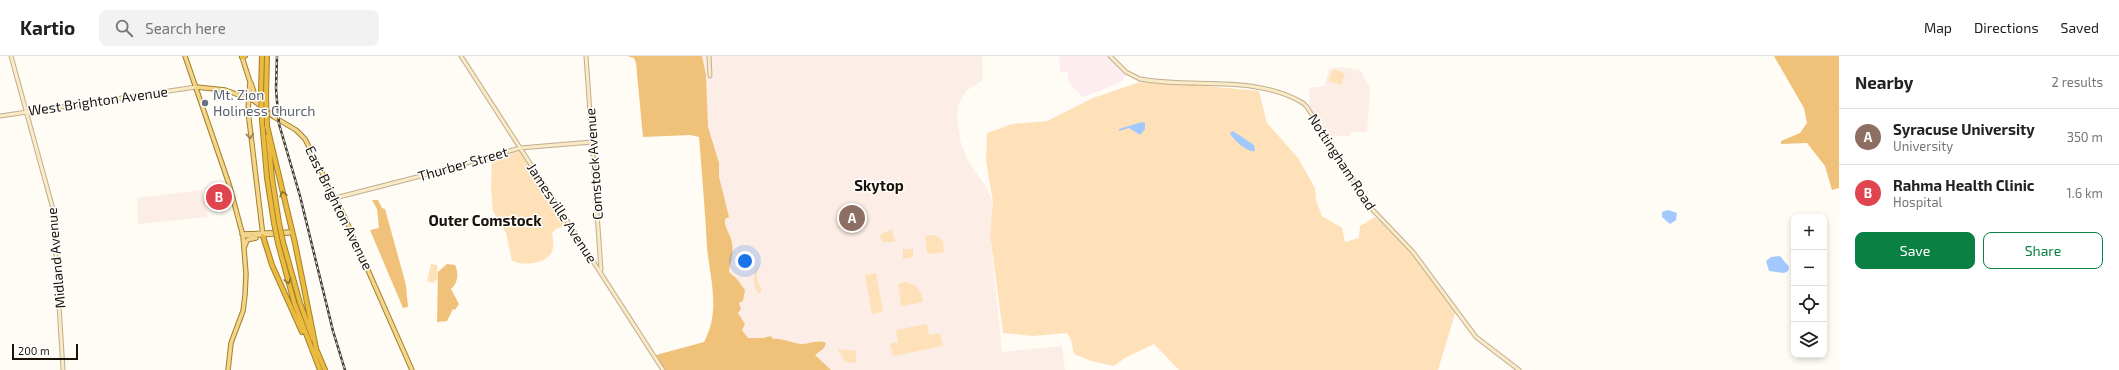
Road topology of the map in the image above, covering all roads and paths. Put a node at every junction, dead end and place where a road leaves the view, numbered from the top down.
1 (11, 56) edge
2 (185, 56) edge
3 (243, 56) edge
4 (262, 56) edge
5 (267, 56) edge
6 (461, 56) edge
7 (586, 56) edge
8 (709, 56) edge
9 (1110, 56) edge
10 (710, 76) dead end
11 (250, 78) junction
12 (196, 87) junction
13 (248, 97) junction
14 (253, 100) junction
15 (257, 103) junction
16 (248, 106) junction
17 (27, 112) junction
18 (0, 116) edge
19 (267, 126) junction
20 (592, 142) junction
21 (520, 148) junction
22 (335, 198) junction
23 (292, 232) junction
24 (262, 234) junction
25 (242, 235) junction
26 (280, 243) junction
27 (244, 248) junction
28 (601, 272) junction
29 (311, 349) junction
30 (317, 352) junction
31 (63, 370) edge
32 (228, 370) edge
33 (320, 370) edge
34 (325, 370) edge
35 (412, 370) edge
36 (663, 370) edge
37 (1519, 370) edge

1 - 17 street, Midland Avenue
2 - 12 main road
3 - 11 main road
4 - 26 highway, bridge
5 - 19 highway, bridge
6 - 21 street, Jamesville Avenue
7 - 20 street, Comstock Avenue
8 - 10 street
9 - 37 street, Nottingham Road
11 - 13 main road
11 - 15 main road
12 - 13 main road, East Brighton Avenue
12 - 17 street, West Brighton Avenue
12 - 25 main road
13 - 14 main road, East Brighton Avenue
13 - 16 main road
14 - 15 main road, East Brighton Avenue
14 - 16 main road
15 - 22 main road, East Brighton Avenue
16 -> 24 main road
17 - 18 street, West Brighton Avenue
17 - 31 street, Midland Avenue
23 -> 19 highway
19 - 26 highway, bridge
20 - 21 street, Thurber Street
20 - 28 street, Comstock Avenue
21 - 22 street, Thurber Street
21 - 28 street, Jamesville Avenue
22 - 35 main road, East Brighton Avenue
23 - 24 main road
23 - 30 highway
24 - 25 main road
24 - 27 main road
24 - 29 highway
25 - 27 main road
26 -> 29 highway
26 - 30 highway
27 - 32 main road
28 - 36 street, Jamesville Avenue
29 - 33 highway
30 - 34 highway

